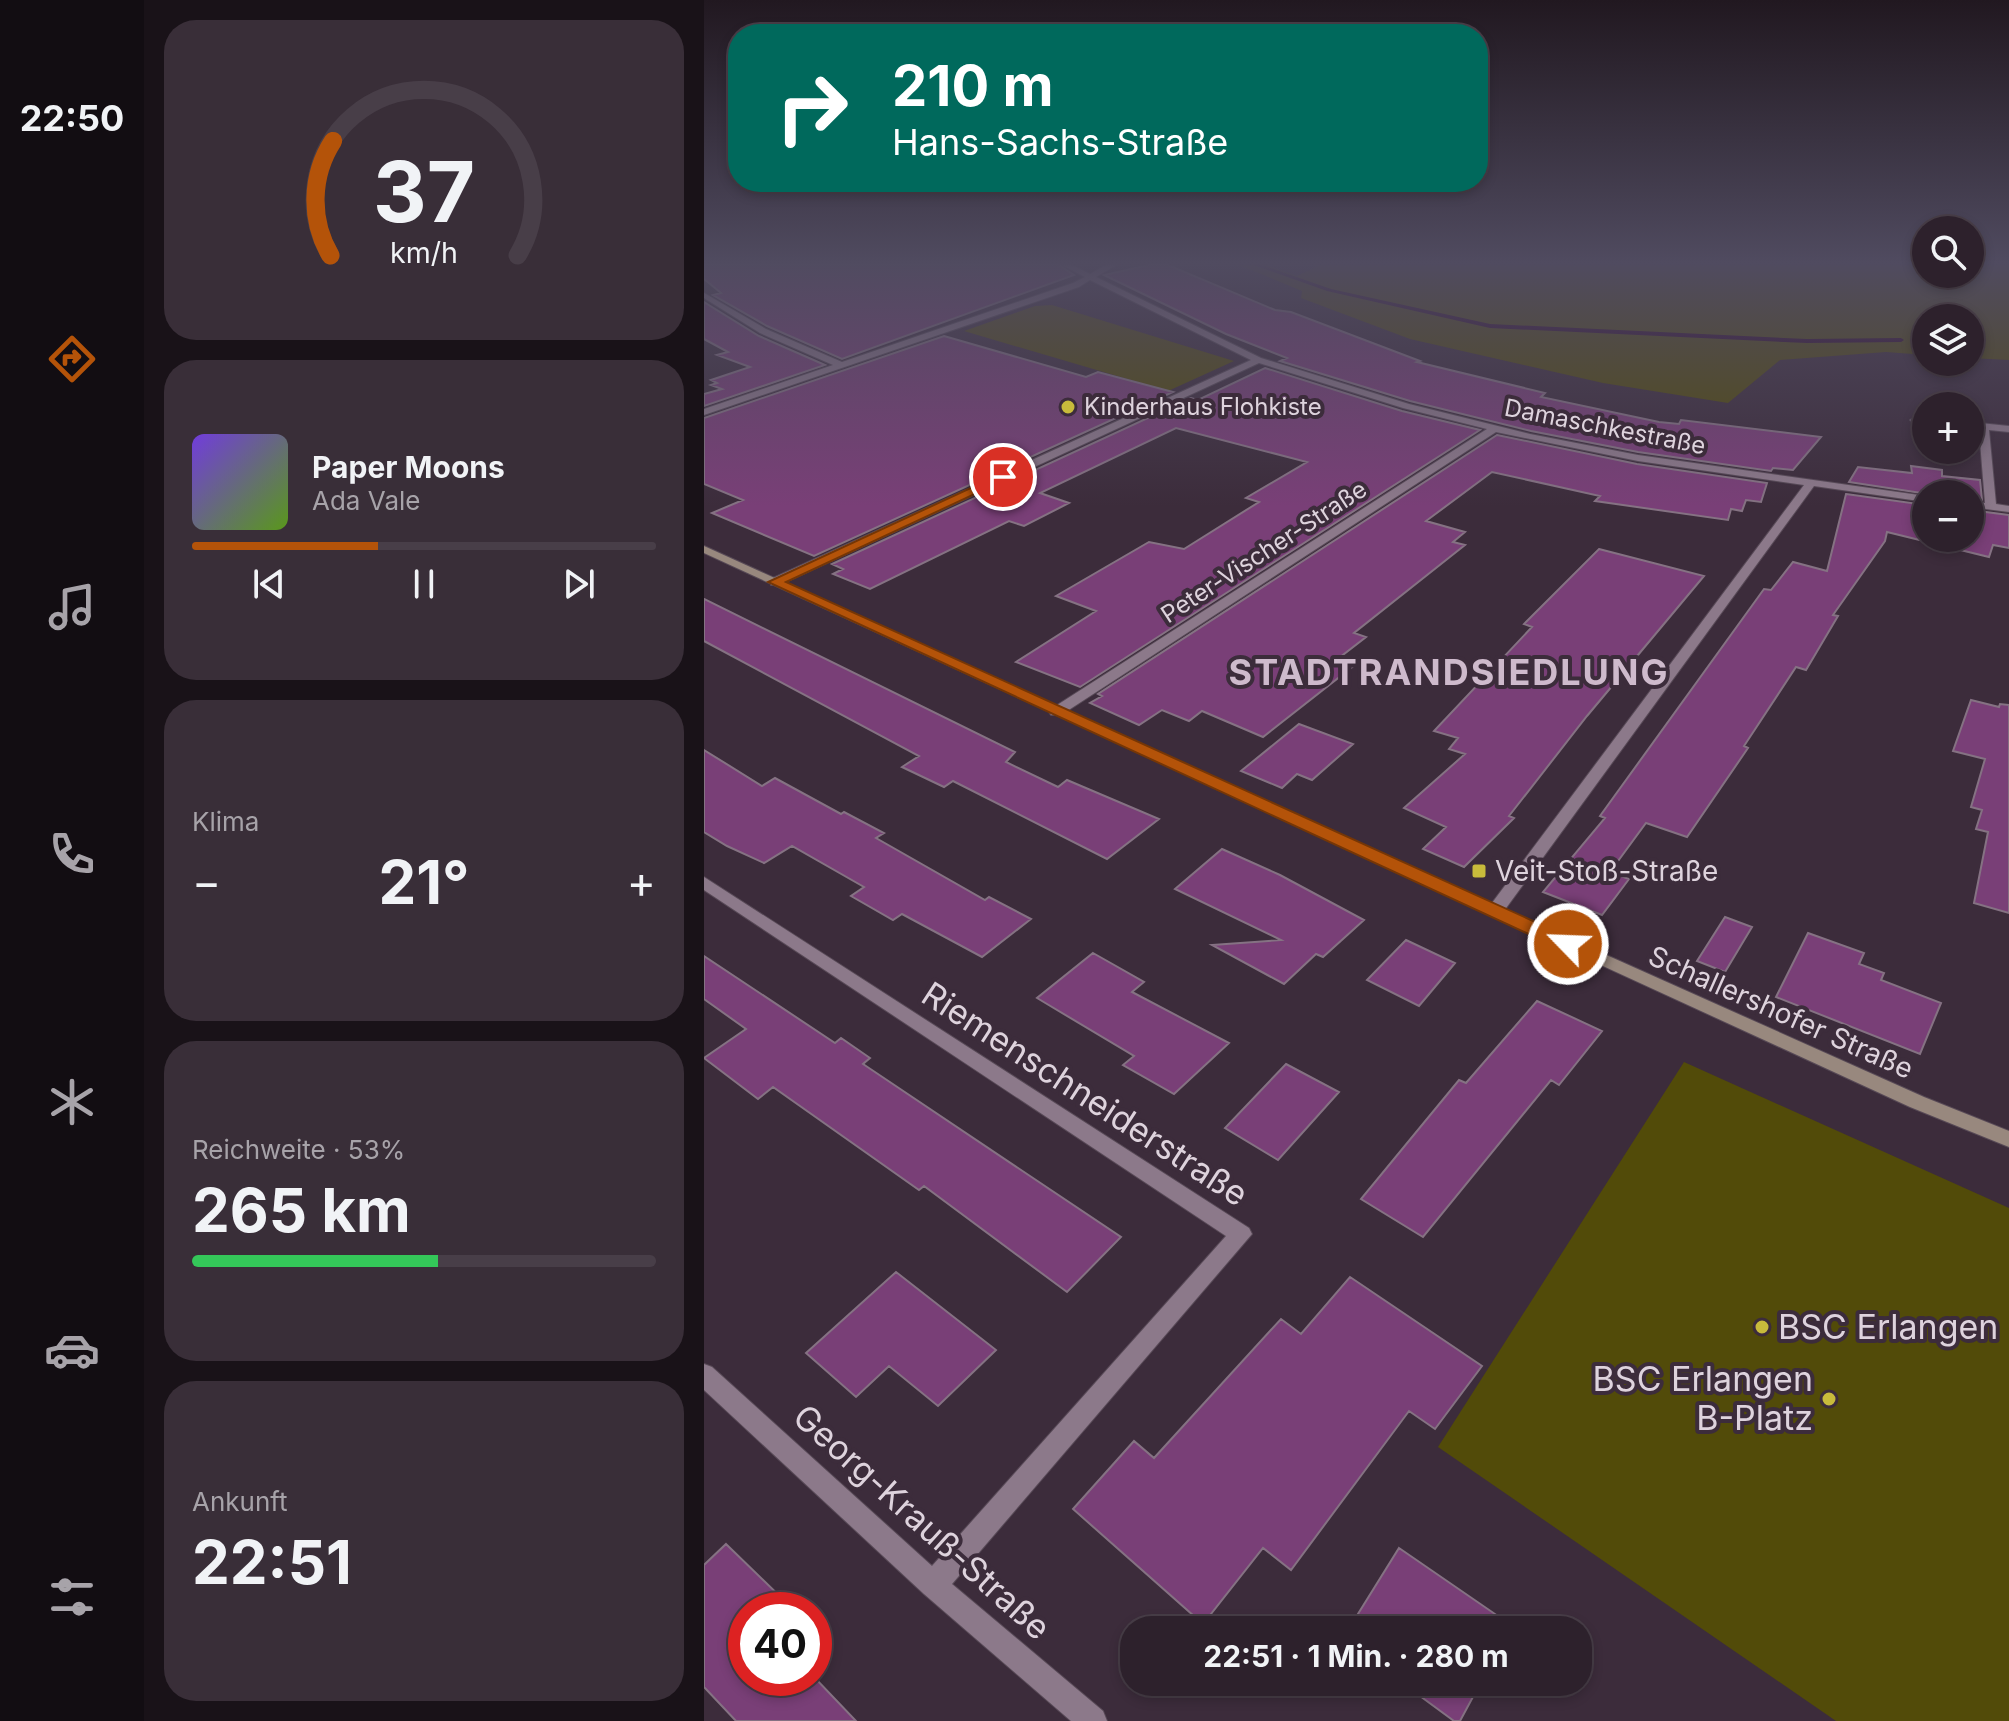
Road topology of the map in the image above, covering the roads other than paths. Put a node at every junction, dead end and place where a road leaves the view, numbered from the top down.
1 (796, 345) edge
2 (898, 345) edge
3 (1228, 345) edge
4 (1258, 360) junction
5 (841, 365) junction
6 (704, 412) edge
7 (1984, 426) joint
8 (1495, 428) junction
9 (2009, 429) edge
10 (1810, 484) junction
11 (1912, 497) edge
12 (1984, 506) edge
13 (1991, 507) junction
14 (2009, 509) edge
15 (707, 554) edge
16 (775, 582) junction
17 (1056, 712) junction
18 (704, 882) edge
19 (1495, 911) junction
20 (2009, 1139) edge
21 (704, 1375) edge
22 (933, 1585) junction
23 (1093, 1721) edge

1 - 5 street
2 - 5 street
3 - 4 street, Damaschkestraße
4 - 8 street, Damaschkestraße
4 - 16 street
5 - 6 street
7 - 9 street
7 - 13 street
8 - 10 street, Damaschkestraße
8 - 17 street, Peter-Vischer-Straße
10 - 11 street, Damaschkestraße
10 - 19 street
12 - 13 street
13 - 14 street
15 - 16 street, Schallershofer Straße
16 - 17 street, Schallershofer Straße
17 - 19 street, Schallershofer Straße
18 - 22 street, Riemenschneiderstraße
19 - 20 street, Schallershofer Straße
21 - 22 street, Georg-Krauß-Straße
22 - 23 street, Georg-Krauß-Straße

